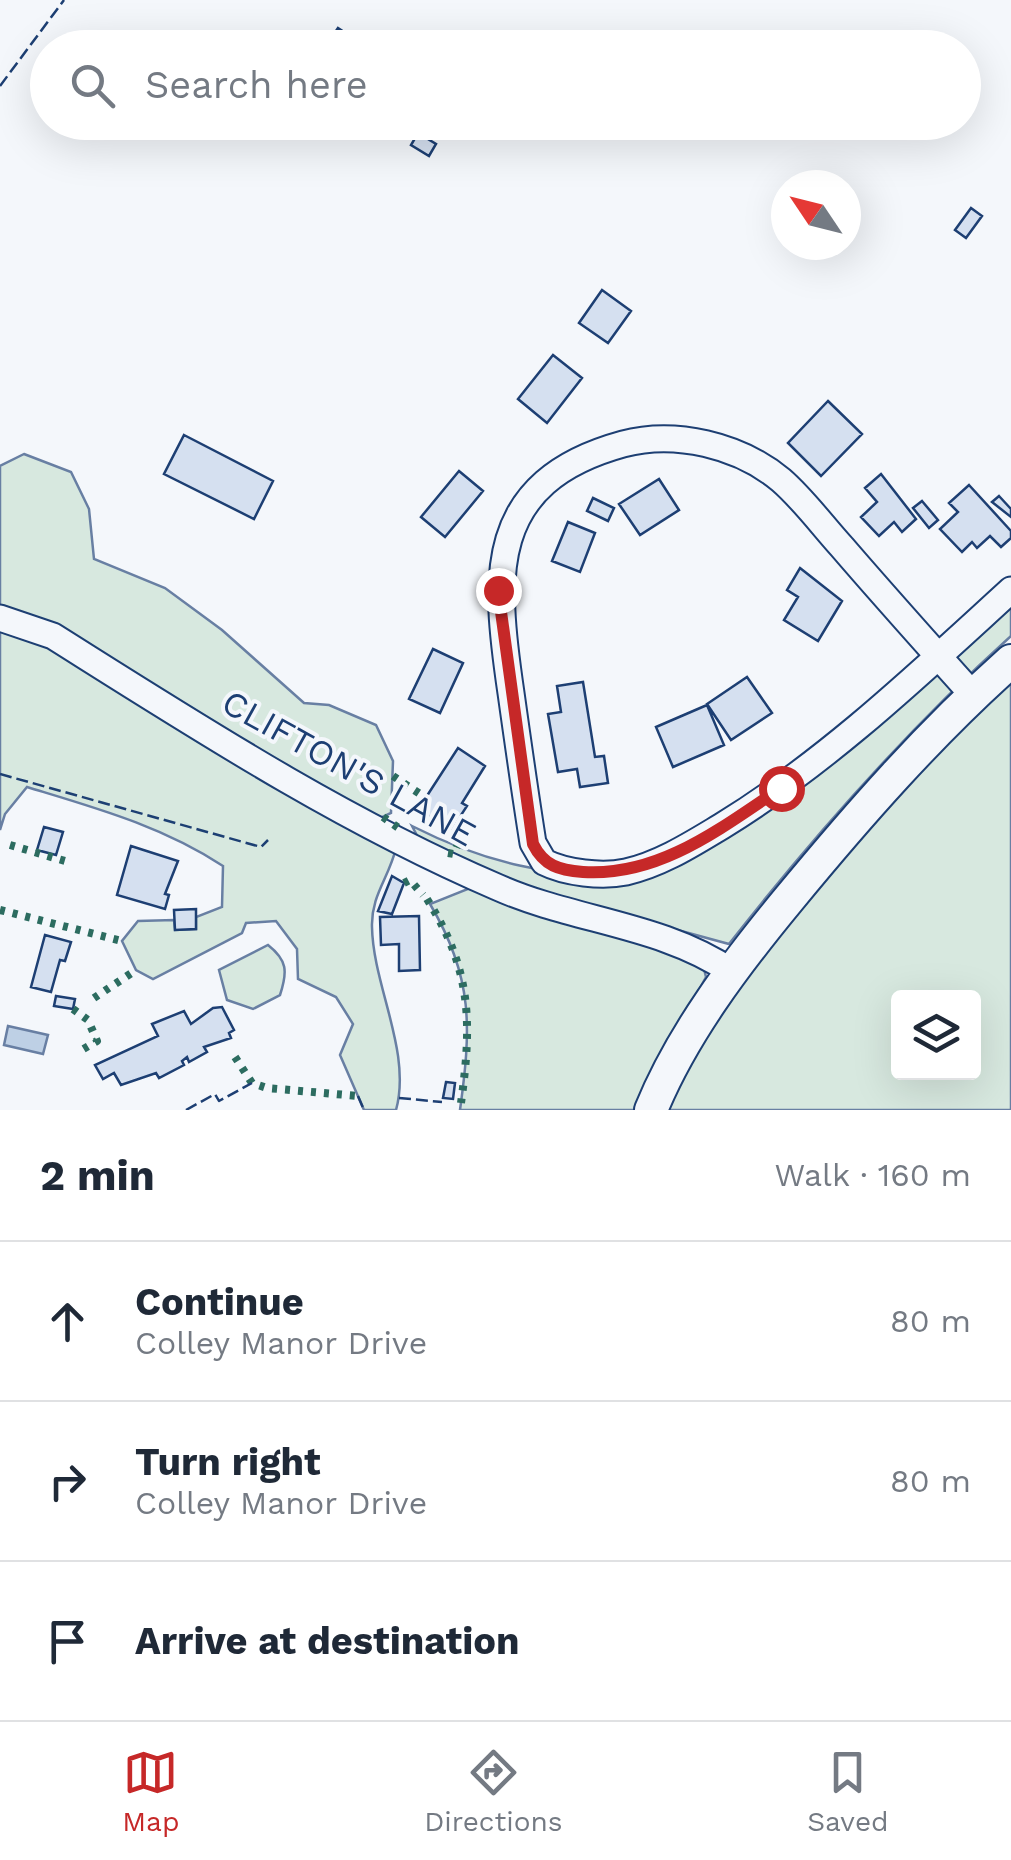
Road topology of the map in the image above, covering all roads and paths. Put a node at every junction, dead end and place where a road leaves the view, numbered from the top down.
1 (1011, 590) edge
2 (0, 618) edge
3 (938, 657) junction
4 (1011, 661) edge
5 (973, 695) junction
6 (732, 972) junction
7 (651, 1110) edge

1 - 3 street
2 - 6 street, CLIFTON'S LANE
3 - 3 street
3 - 5 street
4 - 5 main road
5 - 6 main road
6 - 7 main road

